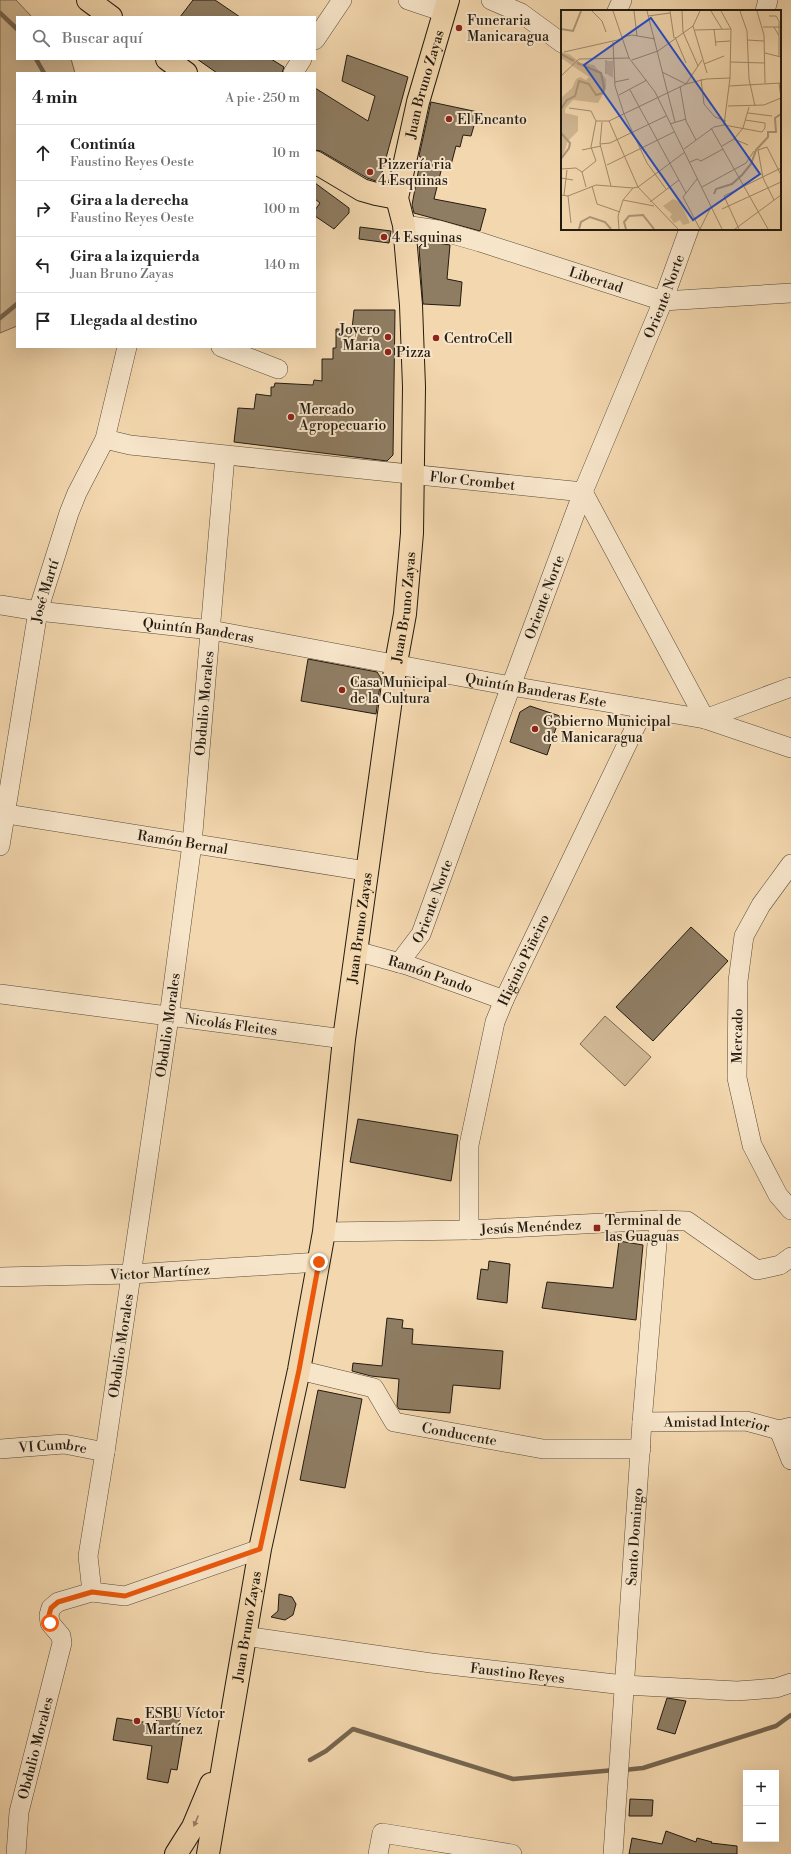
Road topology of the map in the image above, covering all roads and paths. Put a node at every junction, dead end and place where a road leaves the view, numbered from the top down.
1 (88, 0) edge
2 (342, 0) edge
3 (408, 0) edge
4 (491, 0) edge
5 (622, 0) edge
6 (768, 0) edge
7 (446, 6) edge
8 (617, 10) edge
9 (765, 10) edge
10 (110, 16) edge
11 (316, 39) edge
12 (561, 42) edge
13 (168, 60) edge
14 (301, 60) edge
15 (185, 72) edge
16 (294, 72) edge
17 (316, 163) edge
18 (397, 198) junction
19 (404, 225) junction
20 (689, 230) edge
21 (791, 293) edge
22 (663, 301) junction
23 (127, 348) edge
24 (224, 348) edge
25 (278, 369) dead end
26 (105, 439) junction
27 (225, 456) junction
28 (413, 473) junction
29 (583, 492) junction
30 (0, 605) edge
31 (38, 611) junction
32 (211, 630) junction
33 (396, 663) junction
34 (510, 686) junction
35 (791, 687) edge
36 (644, 708) junction
37 (705, 719) junction
38 (791, 748) edge
39 (3, 814) edge
40 (192, 844) junction
41 (0, 846) edge
42 (791, 864) edge
43 (366, 871) junction
44 (356, 951) junction
45 (399, 963) junction
46 (0, 994) edge
47 (504, 1000) junction
48 (169, 1017) junction
49 (344, 1039) junction
50 (791, 1210) edge
51 (659, 1220) junction
52 (469, 1230) junction
53 (324, 1232) junction
54 (319, 1262) junction
55 (787, 1266) edge
56 (131, 1274) junction
57 (0, 1276) edge
58 (299, 1370) junction
59 (642, 1422) junction
60 (785, 1429) edge
61 (0, 1449) edge
62 (641, 1449) junction
63 (105, 1452) junction
64 (791, 1460) edge
65 (260, 1549) junction
66 (92, 1592) junction
67 (245, 1636) junction
68 (791, 1683) edge
69 (624, 1685) junction
70 (227, 1746) junction
71 (204, 1851) edge
72 (16, 1854) edge
73 (176, 1854) edge
74 (378, 1854) edge
75 (512, 1854) edge
76 (613, 1854) edge

1 - 10 main road
2 - 11 street
3 - 7 street
4 - 12 street
5 - 8 street
6 - 9 street
7 - 18 main road, Juan Bruno Zayas
13 - 15 main road
14 - 16 street
17 - 18 main road
18 - 19 main road, Juan Bruno Zayas
19 - 22 street, Libertad
19 - 28 main road, Juan Bruno Zayas
20 - 22 street, Oriente Norte
21 - 22 street, Libertad
22 - 29 street, Oriente Norte
23 - 26 street, José Martí
24 - 25 street
26 - 27 street, Flor Crombet
26 - 31 street, José Martí
27 - 28 street, Flor Crombet
27 - 32 street, Obdulio Morales
28 - 29 street, Flor Crombet
28 - 33 main road, Juan Bruno Zayas
29 - 34 street, Oriente Norte
29 - 37 street
30 - 31 street, Quintín Banderas
31 - 32 street, Quintín Banderas
31 - 39 street, José Martí
32 - 33 street, Quintín Banderas
32 - 40 street, Obdulio Morales
33 - 34 street, Quintín Banderas Este
33 - 43 main road, Juan Bruno Zayas
34 - 36 street, Quintín Banderas Este
34 - 45 street, Oriente Norte
35 - 37 street
36 - 37 street, Quintín Banderas Este
36 - 47 street, Higinio Piñeiro
37 - 38 street, Quintín Banderas Este
39 - 40 street, Ramón Bernal
39 - 41 street, José Martí
40 - 43 street, Ramón Bernal
40 - 48 street, Obdulio Morales
42 - 50 street, Mercado
43 - 44 main road, Juan Bruno Zayas
44 - 45 street, Ramón Pando
44 - 49 main road, Juan Bruno Zayas
45 - 47 street, Ramón Pando
46 - 48 street, Nicolás Fleites
47 - 52 street, Higinio Piñeiro
48 - 49 street, Nicolás Fleites
48 - 56 street, Obdulio Morales
49 - 53 main road, Juan Bruno Zayas
51 - 52 street, Jesús Menéndez
51 - 55 street, Jesús Menéndez
51 - 59 street, Santo Domingo
52 - 53 street, Jesús Menéndez
53 - 54 main road, Juan Bruno Zayas
54 - 56 street, Victor Martínez
54 - 58 main road, Juan Bruno Zayas
56 - 57 street, Victor Martínez
56 - 63 street, Obdulio Morales
58 - 62 street, Conducente
58 - 65 main road, Juan Bruno Zayas
59 - 60 street, Amistad Interior
59 - 62 street, Santo Domingo
60 - 64 street
61 - 63 street, VI Cumbre
62 - 69 street, Santo Domingo
63 - 66 street, Obdulio Morales
65 - 66 street
65 - 67 main road, Juan Bruno Zayas
66 - 72 street, Obdulio Morales
67 - 69 street, Faustino Reyes
67 - 70 main road, Juan Bruno Zayas
68 - 69 street, Faustino Reyes
69 - 76 street, Santo Domingo
70 - 71 main road, Juan Bruno Zayas
70 -> 73 main road
74 - 75 street

